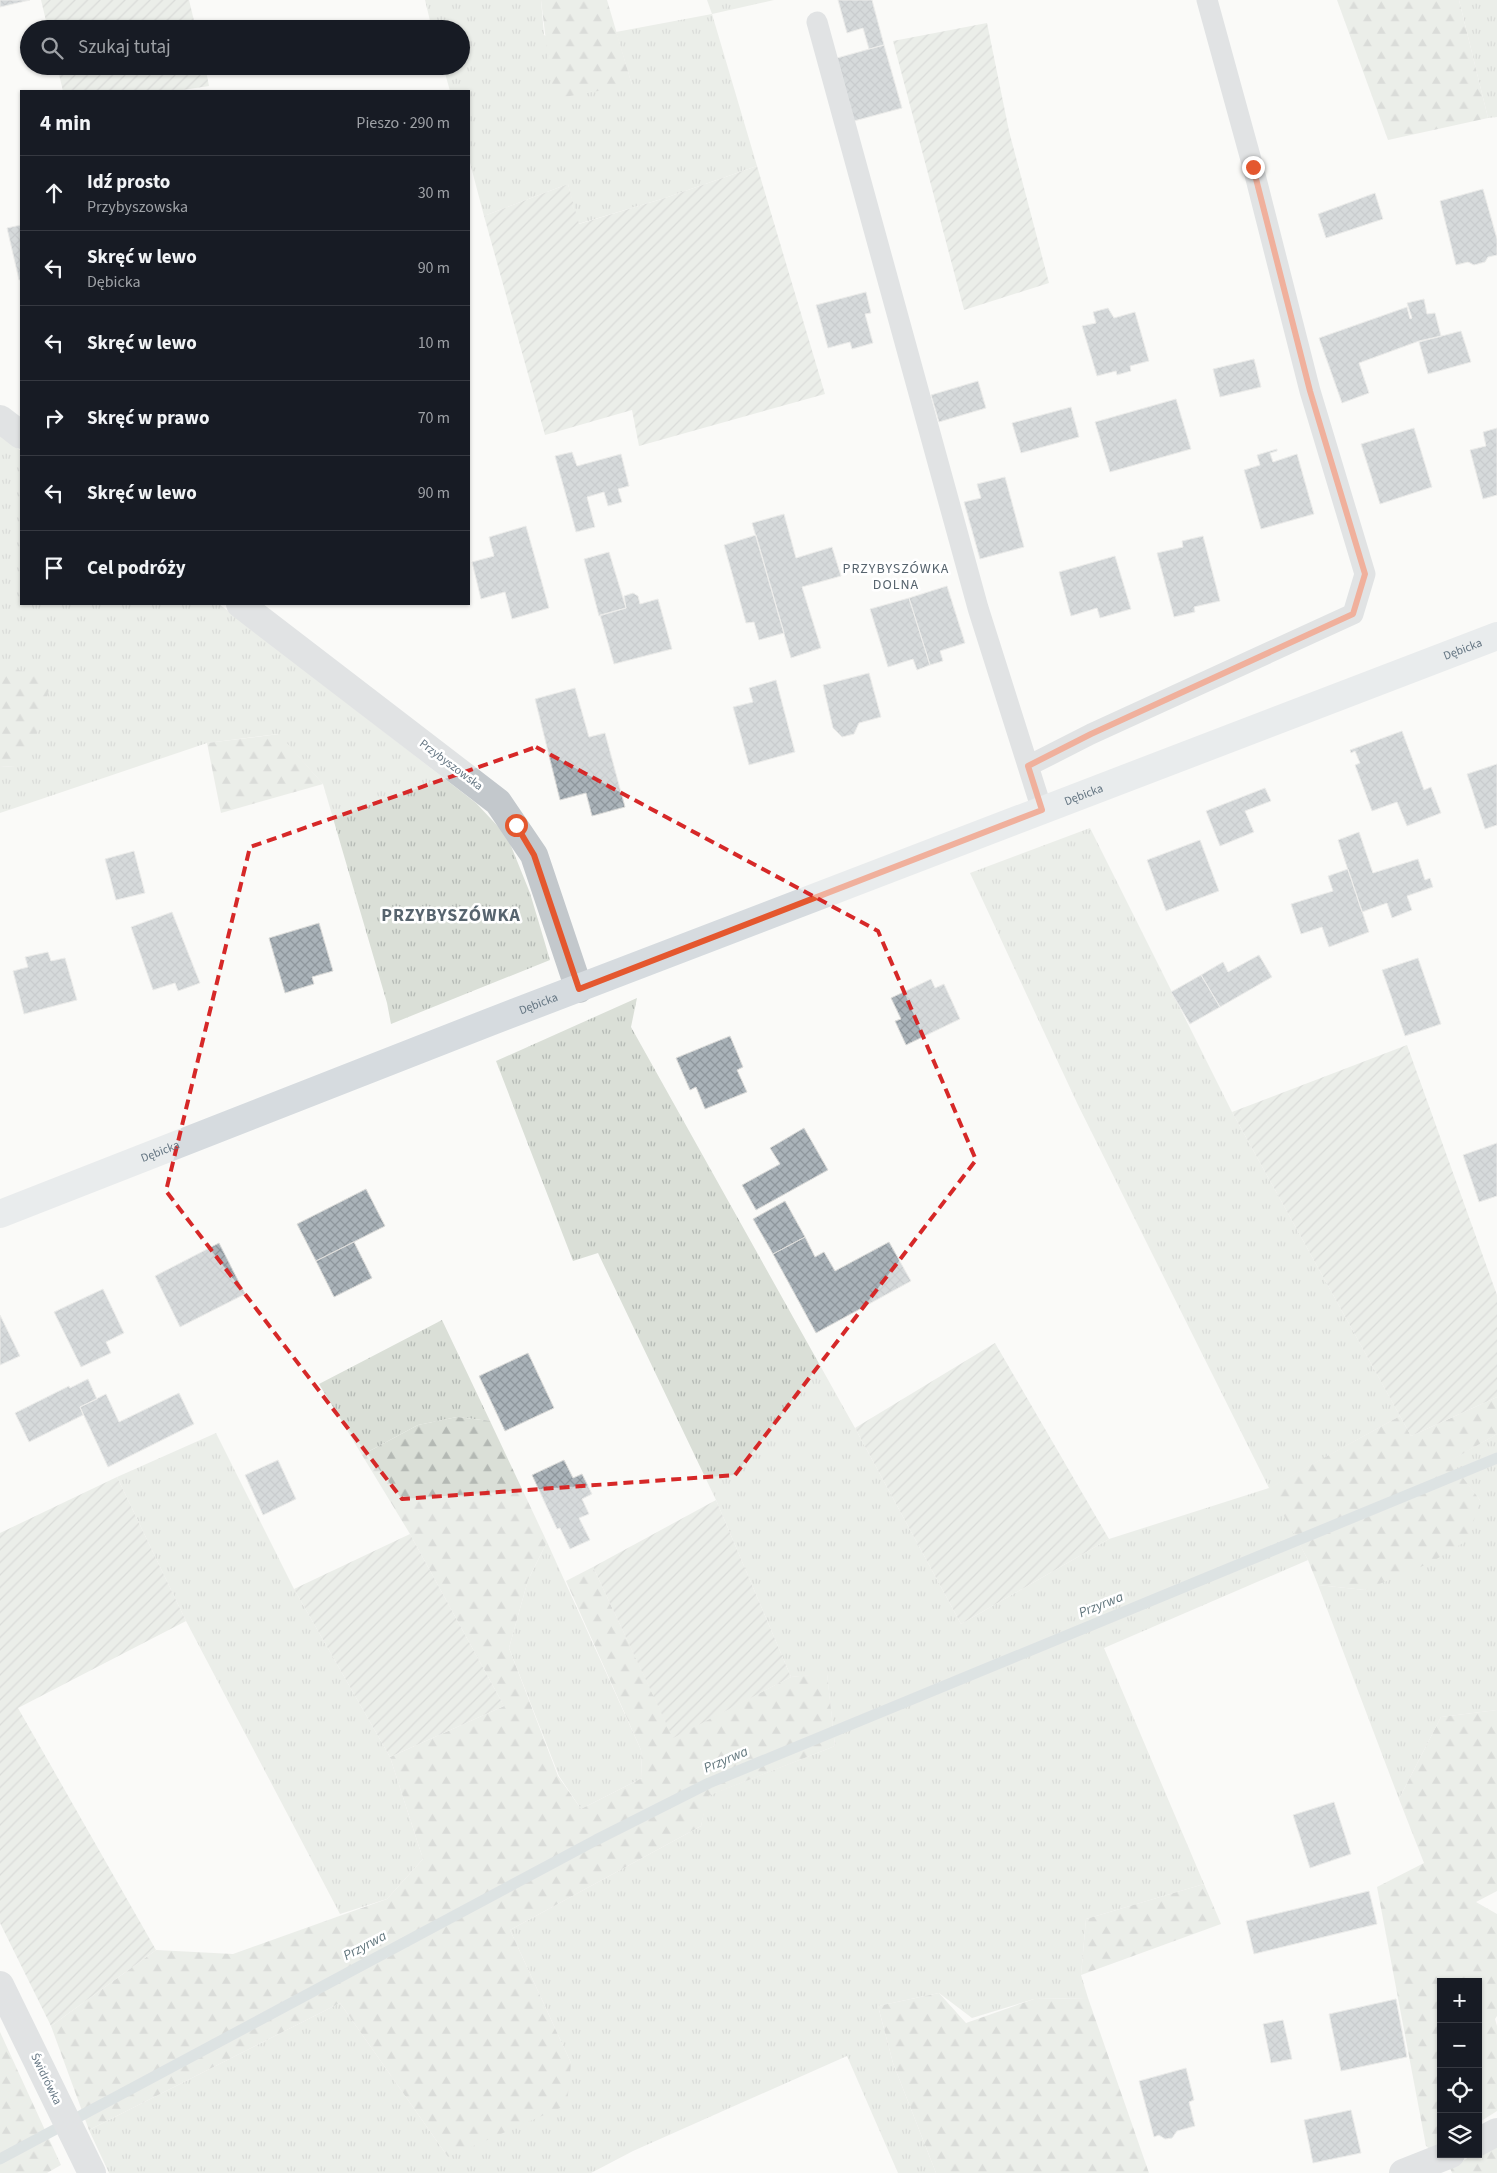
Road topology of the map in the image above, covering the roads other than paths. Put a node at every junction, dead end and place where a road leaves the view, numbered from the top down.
1 (1207, 0) edge
2 (816, 22) dead end
3 (0, 419) edge
4 (20, 434) edge
5 (241, 605) edge
6 (1497, 636) edge
7 (1028, 766) junction
8 (1042, 810) junction
9 (579, 989) junction
10 (0, 1214) edge
11 (0, 1985) edge
12 (1497, 2132) edge
13 (1482, 2140) edge
14 (1442, 2158) edge
15 (92, 2173) edge
16 (1403, 2173) edge

1 - 7 lane
2 - 7 lane
3 - 4 street
5 - 9 street, Przybyszowska
6 - 8 street, Dębicka
7 - 8 lane
8 - 9 street, Dębicka
9 - 10 street, Dębicka
11 - 15 street, Świdrówka
12 - 13 street
14 - 16 street

